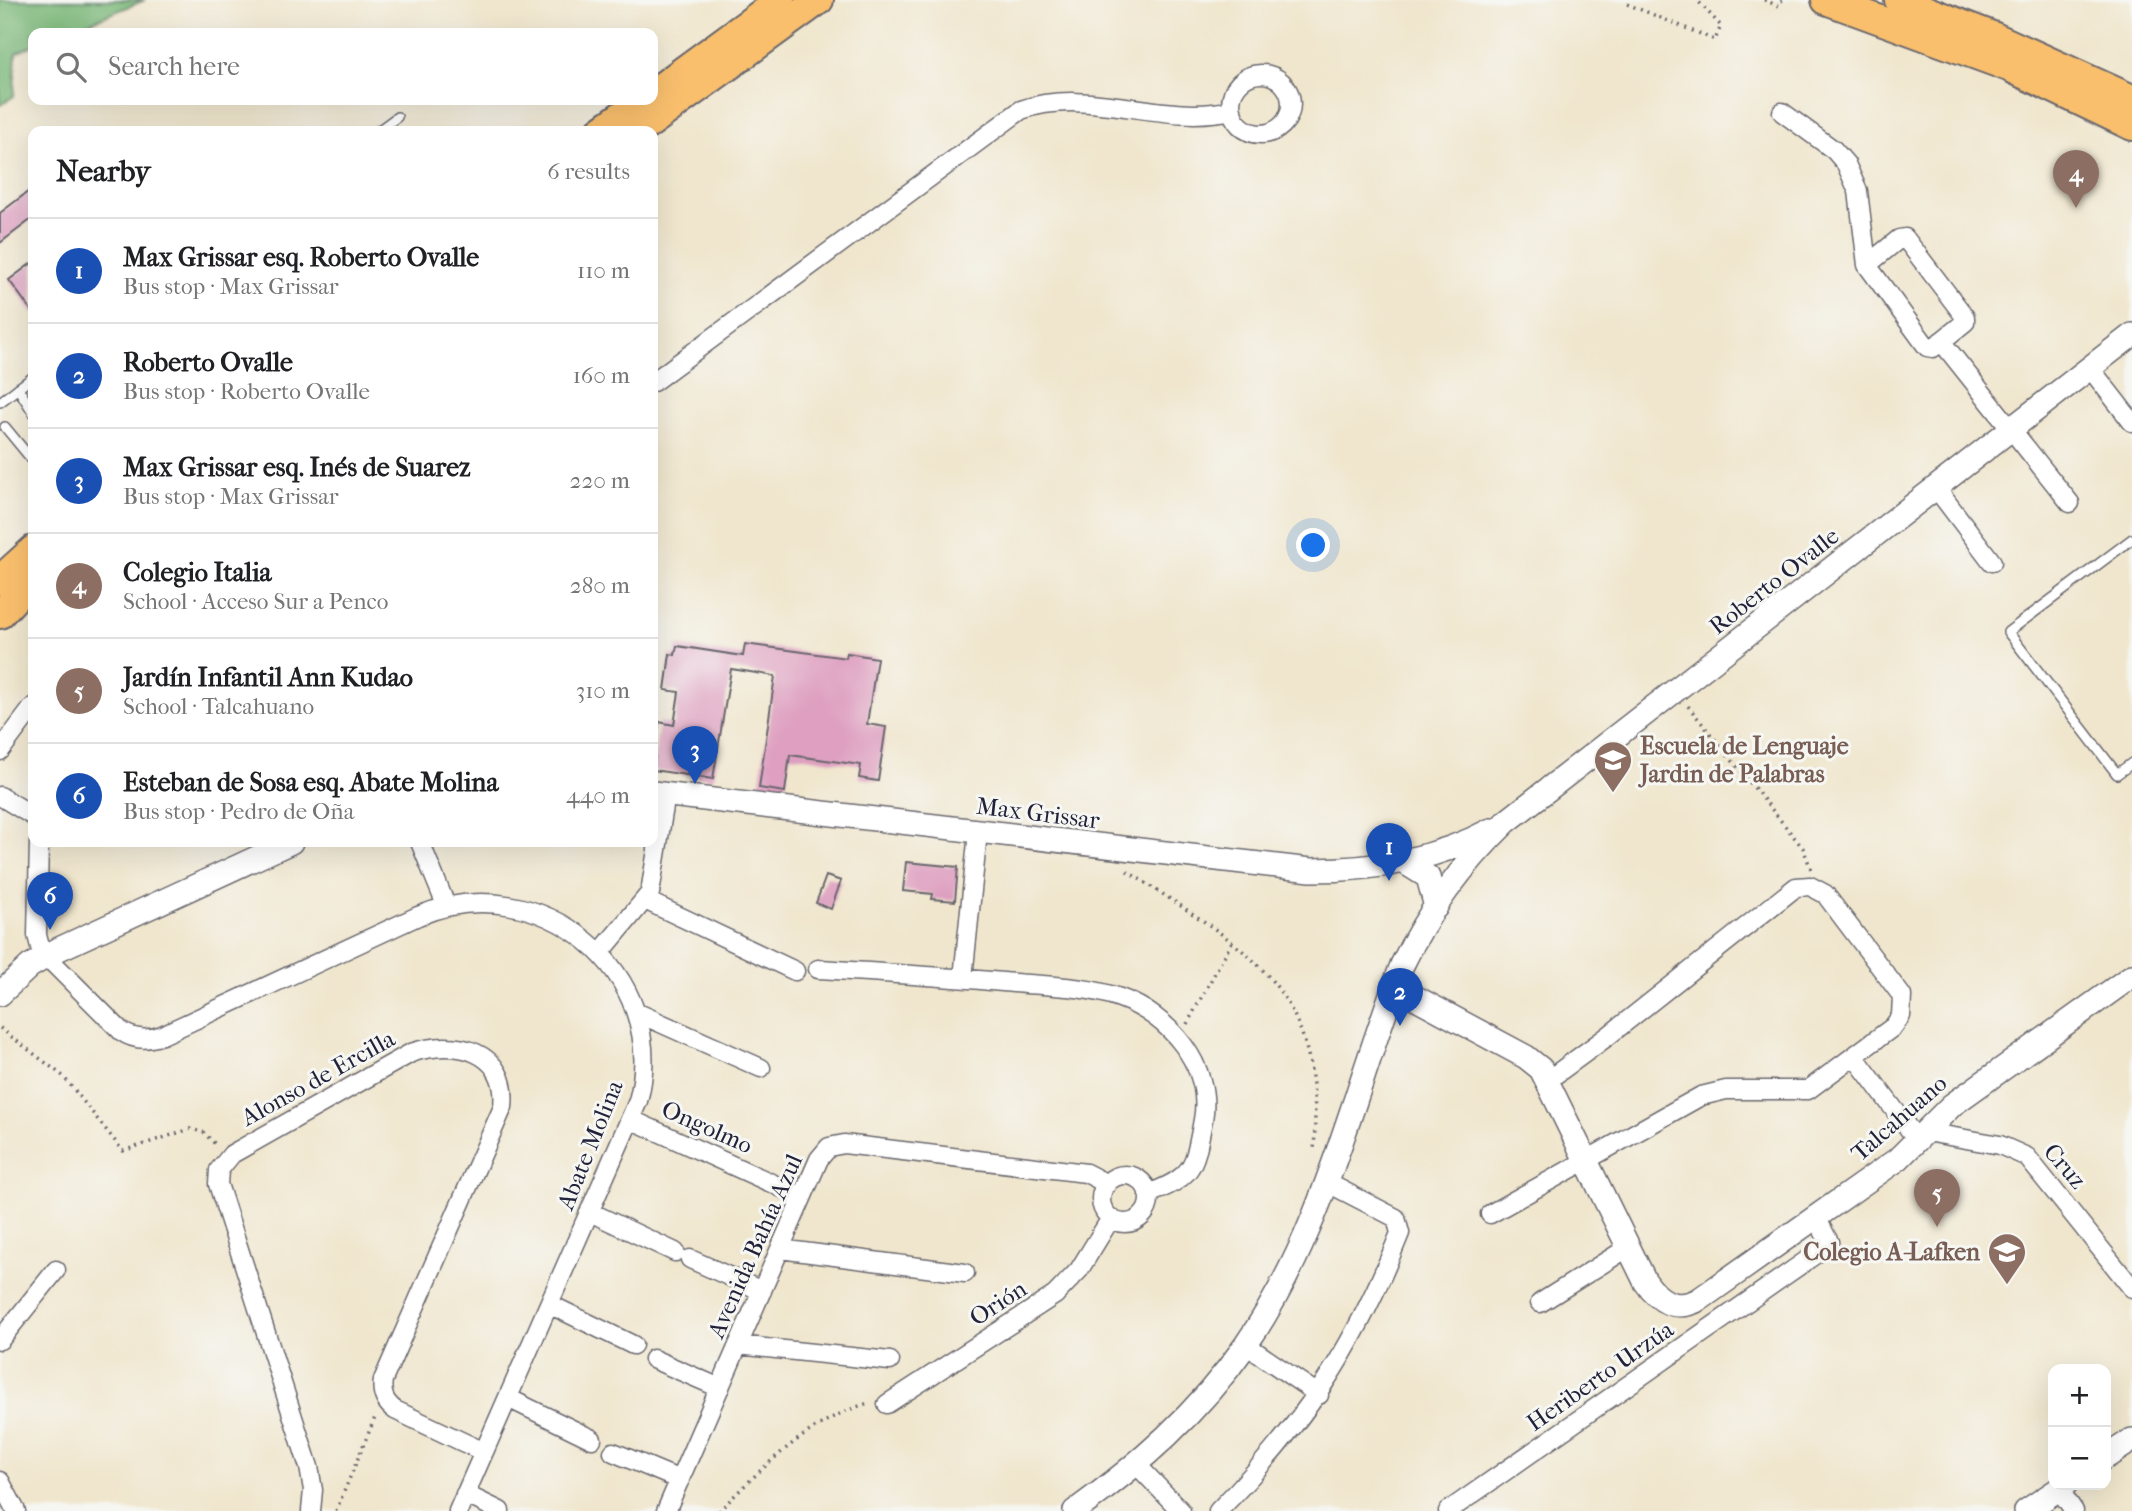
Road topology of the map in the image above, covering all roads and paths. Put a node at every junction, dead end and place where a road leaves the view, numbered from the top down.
1 (779, 0) edge
2 (819, 0) edge
3 (1698, 0) edge
4 (1765, 0) edge
5 (1782, 0) edge
6 (1826, 0) edge
7 (1899, 0) edge
8 (1628, 2) edge
9 (658, 89) edge
10 (2132, 99) edge
11 (636, 105) edge
12 (1232, 110) dead end
13 (1782, 112) dead end
14 (397, 117) dead end
15 (385, 126) edge
16 (607, 126) edge
17 (646, 126) edge
18 (2132, 126) edge
19 (1867, 265) junction
20 (2132, 335) edge
21 (1941, 341) junction
22 (2090, 368) junction
23 (658, 378) edge
24 (28, 381) edge
25 (18, 388) junction
26 (0, 401) edge
27 (28, 404) edge
28 (2132, 422) edge
29 (5, 427) dead end
30 (2012, 429) junction
31 (28, 455) edge
32 (1936, 488) junction
33 (2070, 503) dead end
34 (2132, 539) edge
35 (28, 555) edge
36 (1992, 562) dead end
37 (0, 580) edge
38 (28, 584) edge
39 (0, 614) edge
40 (1675, 690) junction
41 (28, 714) edge
42 (0, 751) edge
43 (2132, 763) edge
44 (659, 794) edge
45 (0, 796) edge
46 (28, 814) edge
47 (1506, 822) junction
48 (978, 832) junction
49 (39, 847) edge
50 (280, 847) edge
51 (422, 847) edge
52 (656, 847) edge
53 (1404, 862) junction
54 (1121, 867) dead end
55 (1810, 886) junction
56 (646, 900) junction
57 (446, 905) junction
58 (1436, 907) junction
59 (1233, 940) junction
60 (600, 953) junction
61 (44, 958) junction
62 (818, 969) dead end
63 (795, 971) dead end
64 (2132, 976) edge
65 (963, 978) junction
66 (1394, 986) junction
67 (0, 994) edge
68 (638, 1013) junction
69 (0, 1028) edge
70 (1178, 1041) junction
71 (1854, 1056) junction
72 (761, 1068) dead end
73 (1548, 1080) junction
74 (630, 1119) junction
75 (1922, 1137) junction
76 (1314, 1156) dead end
77 (227, 1158) junction
78 (1587, 1161) junction
79 (1326, 1182) junction
80 (1107, 1184) junction
81 (1148, 1194) junction
82 (802, 1197) junction
83 (590, 1212) junction
84 (1490, 1214) dead end
85 (1816, 1216) junction
86 (1111, 1218) junction
87 (1629, 1247) junction
88 (780, 1249) junction
89 (1762, 1255) junction
90 (56, 1270) dead end
91 (965, 1273) dead end
92 (1779, 1280) junction
93 (2132, 1288) edge
94 (762, 1291) junction
95 (1541, 1303) dead end
96 (549, 1304) junction
97 (0, 1340) edge
98 (633, 1345) dead end
99 (738, 1345) junction
100 (1246, 1345) junction
101 (653, 1359) dead end
102 (890, 1360) dead end
103 (720, 1388) junction
104 (1319, 1395) junction
105 (384, 1397) junction
106 (508, 1398) junction
107 (887, 1404) joint
108 (592, 1439) dead end
109 (2132, 1440) edge
110 (484, 1452) junction
111 (613, 1452) dead end
112 (2111, 1454) edge
113 (1137, 1465) junction
114 (680, 1480) junction
115 (0, 1481) edge
116 (2058, 1490) edge
117 (2064, 1490) edge
118 (461, 1503) edge
119 (16, 1511) edge
120 (311, 1511) edge
121 (336, 1511) edge
122 (500, 1511) edge
123 (666, 1511) edge
124 (719, 1511) edge
125 (1075, 1511) edge
126 (1181, 1511) edge
127 (1218, 1511) edge
128 (1448, 1511) edge
129 (2026, 1511) edge
130 (2074, 1511) edge

1 - 9 main road
2 - 17 main road
3 - 8 path
4 - 5 path
6 - 18 main road
7 - 10 main road
11 - 16 main road
12 - 23 street
13 - 19 street
14 - 15 lane
19 - 21 street
19 - 21 street
20 - 22 street, Roberto Ovalle
21 - 30 street
22 - 28 street
22 - 30 street, Roberto Ovalle
24 - 25 lane
25 - 26 lane
25 - 27 lane
29 - 31 lane
30 - 32 street, Roberto Ovalle
30 - 33 street
32 - 36 street
32 - 40 street, Roberto Ovalle
34 - 43 lane
35 - 37 main road
38 - 39 main road
40 - 47 street, Roberto Ovalle
40 - 55 path
41 - 42 street
44 - 48 street, Max Grissar
45 - 46 street
47 - 53 street, Max Grissar
47 - 58 street, Roberto Ovalle
48 - 53 street, Max Grissar
48 - 65 street
49 - 61 street
50 - 61 street
51 - 57 street
52 - 56 street
53 - 58 street
54 - 59 path
55 - 71 street
55 - 73 street
56 - 60 street
56 - 63 street
57 - 60 street, Abate Molina
57 - 61 street, Abate Molina
58 - 66 street, Roberto Ovalle
59 - 70 path
59 - 76 path
60 - 68 street, Abate Molina
61 - 67 street
62 - 65 street
64 - 75 street, Talcahuano
65 - 70 street
66 - 73 street
66 - 79 street, Roberto Ovalle
68 - 72 street
68 - 74 street, Abate Molina
69 - 77 path
70 - 81 street
71 - 75 street
71 - 78 street
73 - 78 street
74 - 82 street, Ongolmo
74 - 83 street, Abate Molina
75 - 85 street, Talcahuano
75 - 93 street, Cruz
77 - 105 street, Alonso de Ercilla
77 - 120 street, Alonso de Ercilla
78 - 84 street
78 - 87 street
79 - 100 street, Roberto Ovalle
79 - 104 street
80 - 81 street, Avenida Bahía Azul
80 - 82 street, Avenida Bahía Azul
80 - 86 street
81 - 86 street
82 - 88 street, Avenida Bahía Azul
83 - 94 street
83 - 96 street, Abate Molina
85 - 89 street, Talcahuano
85 - 92 street, Heriberto Urzúa
86 - 107 street, Orión
87 - 89 street, Talcahuano
87 - 95 street
88 - 91 street
88 - 94 street, Avenida Bahía Azul
89 - 92 street
90 - 97 street
92 - 128 street, Heriberto Urzúa
94 - 99 street, Avenida Bahía Azul
96 - 98 street
96 - 106 street, Abate Molina
99 - 102 street
99 - 103 street, Avenida Bahía Azul
100 - 104 street
100 - 113 street, Roberto Ovalle
101 - 103 street
103 - 114 street, Avenida Bahía Azul
104 - 127 street
105 - 110 street
105 - 121 path
106 - 108 street
106 - 110 street, Abate Molina
107 - 124 path
109 - 112 street
110 - 118 street, Abate Molina
111 - 114 street
113 - 125 street, Roberto Ovalle
113 - 126 street
114 - 123 street, Avenida Bahía Azul
115 - 119 street
116 - 129 street
117 - 130 street
118 - 122 street

